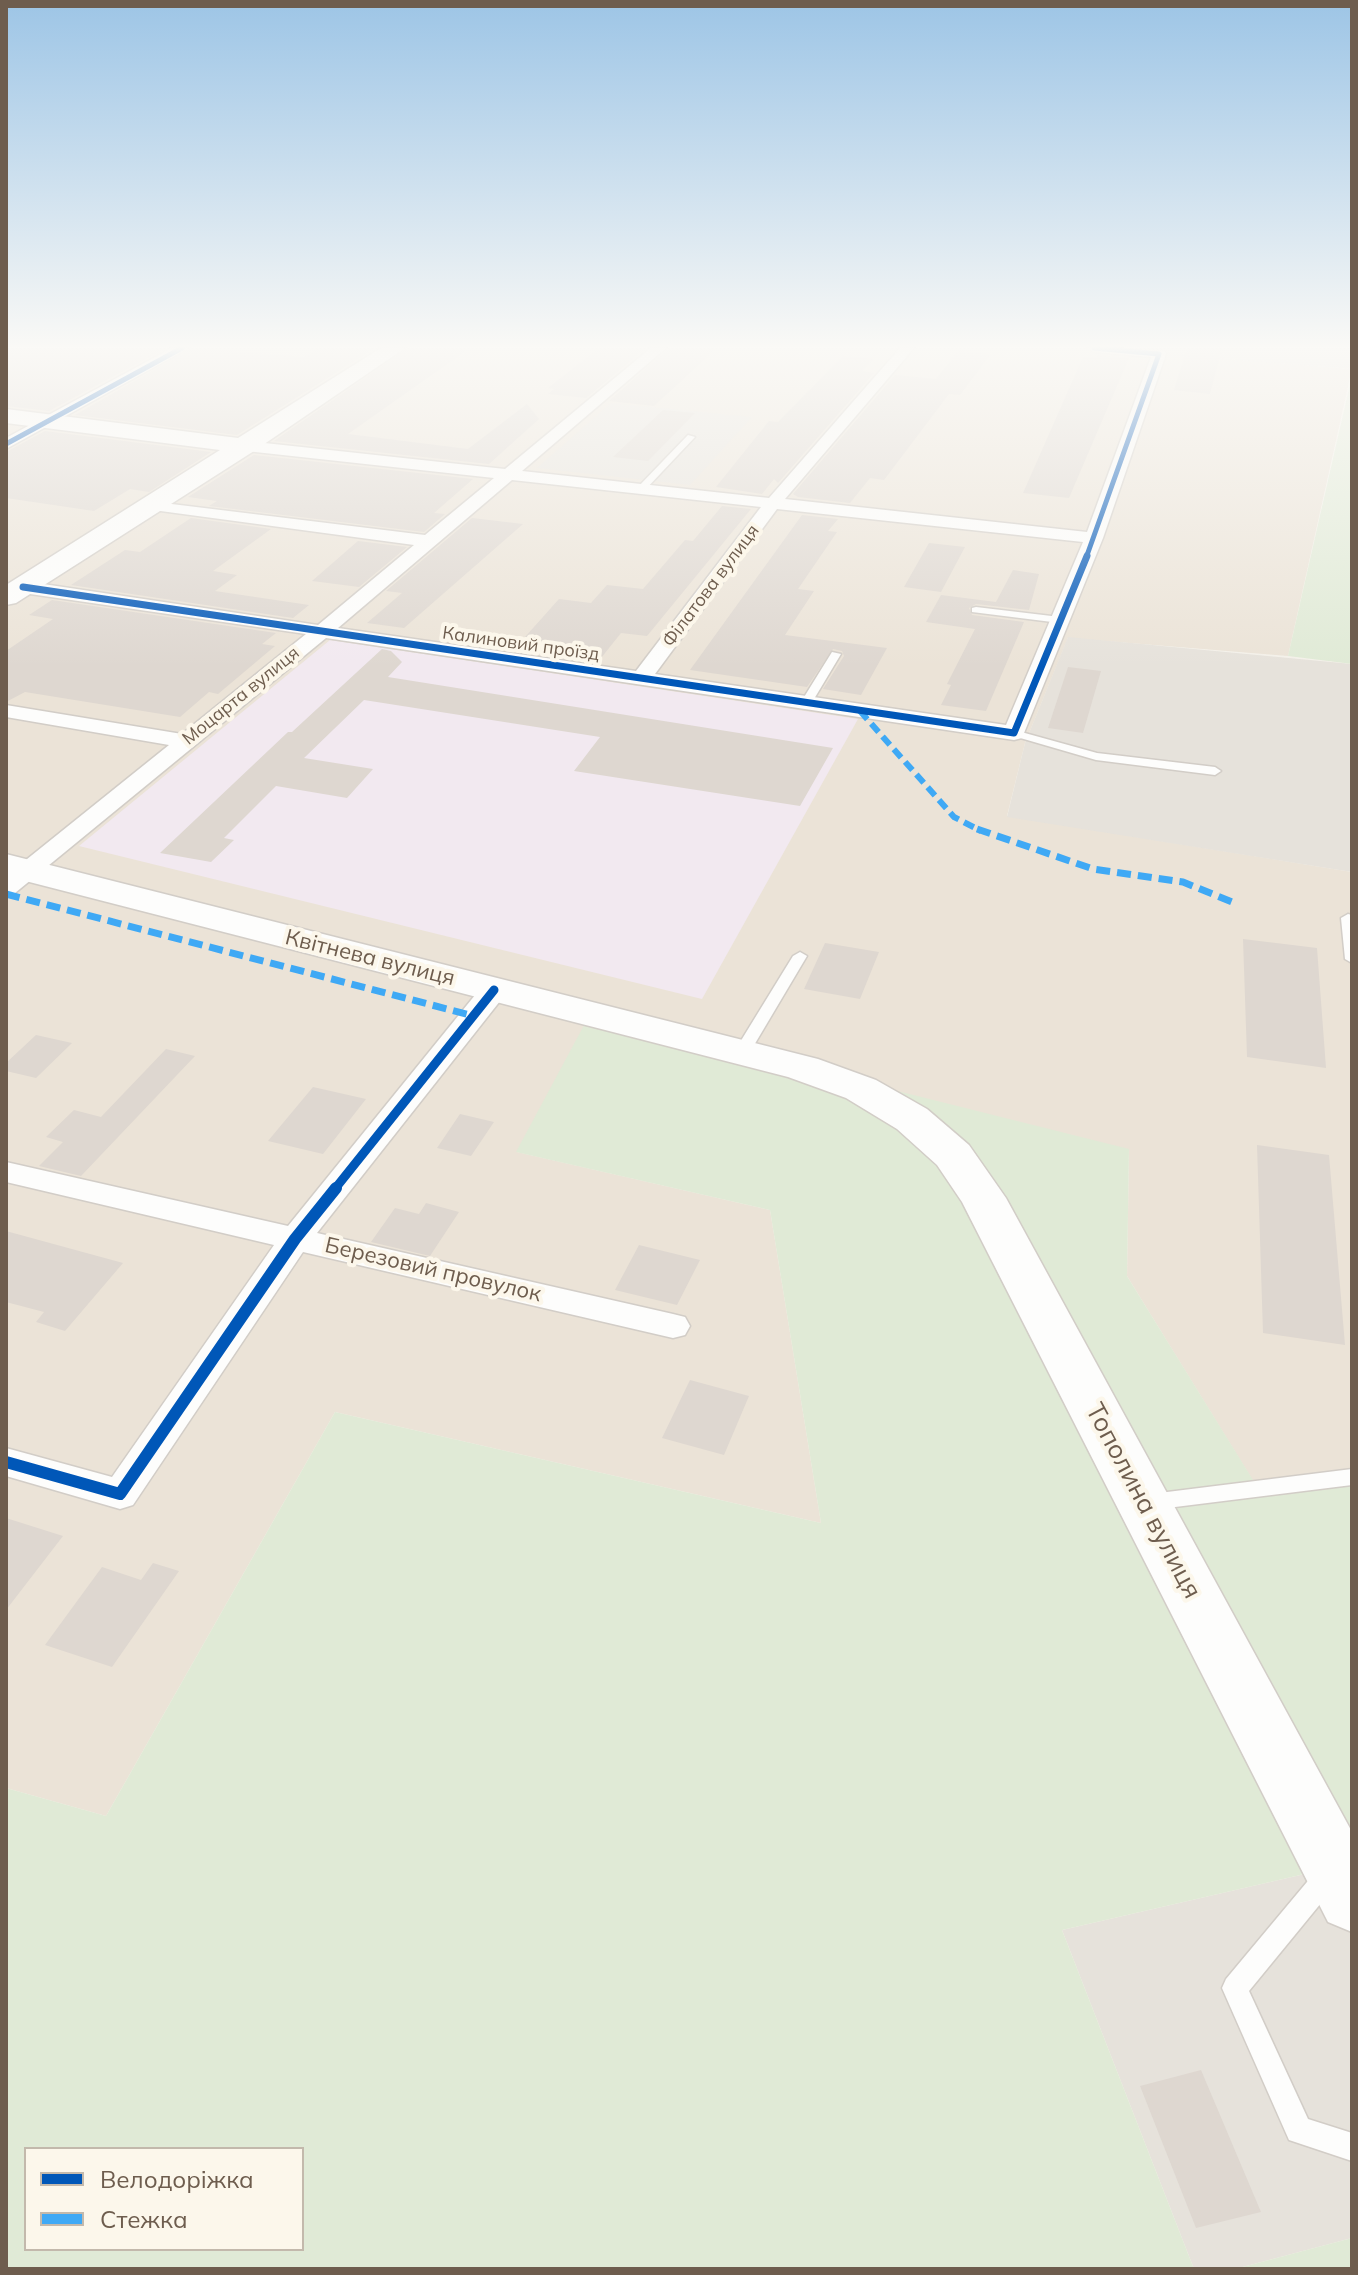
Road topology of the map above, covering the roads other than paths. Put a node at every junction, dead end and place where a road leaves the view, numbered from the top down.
1 (233, 454) edge
2 (322, 454) edge
3 (531, 454) edge
4 (674, 454) edge
5 (815, 454) edge
6 (1124, 454) edge
7 (507, 474) junction
8 (641, 489) junction
9 (773, 503) junction
10 (153, 505) junction
11 (1094, 538) junction
12 (428, 541) junction
13 (14, 592) edge
14 (976, 610) dead end
15 (1060, 620) junction
16 (322, 631) junction
17 (836, 654) dead end
18 (641, 678) junction
19 (807, 702) junction
20 (6, 711) edge
21 (1014, 733) junction
22 (186, 741) junction
23 (1215, 771) dead end
24 (13, 874) edge
25 (1348, 918) dead end
26 (800, 956) dead end
27 (1352, 959) edge
28 (494, 990) junction
29 (742, 1052) junction
30 (912, 1119) joint
31 (6, 1172) edge
32 (295, 1239) junction
33 (673, 1326) dead end
34 (6, 1462) edge
35 (1352, 1477) edge
36 (1144, 1503) junction
37 (1344, 1883) edge
38 (1352, 2147) edge

1 - 10 main road
2 - 7 street
3 - 7 street, Моцарта вулиця
4 - 8 lane
5 - 9 street, Філатова вулиця
6 - 11 street
7 - 8 street
7 - 12 street, Моцарта вулиця
8 - 9 street
9 - 11 street
9 - 18 street, Філатова вулиця
10 - 12 street
10 - 13 main road
11 - 15 street
12 - 16 street, Моцарта вулиця
13 - 16 street, Калиновий проїзд
14 - 15 lane
15 - 21 street
16 - 18 street, Калиновий проїзд
16 - 22 street, Моцарта вулиця
17 - 19 lane
18 - 19 street, Калиновий проїзд
19 - 21 street, Калиновий проїзд
20 - 22 street
21 - 23 lane
22 - 24 street, Моцарта вулиця
24 - 28 main road, Квітнева вулиця
25 - 27 lane
26 - 29 lane
28 - 29 main road, Квітнева вулиця
28 - 32 street
29 - 30 main road, Квітнева вулиця
30 - 36 main road, Тополина вулиця
31 - 32 street, Березовий провулок
32 - 33 street, Березовий провулок
32 - 34 street
35 - 36 lane
36 - 37 main road, Тополина вулиця
37 - 38 lane

